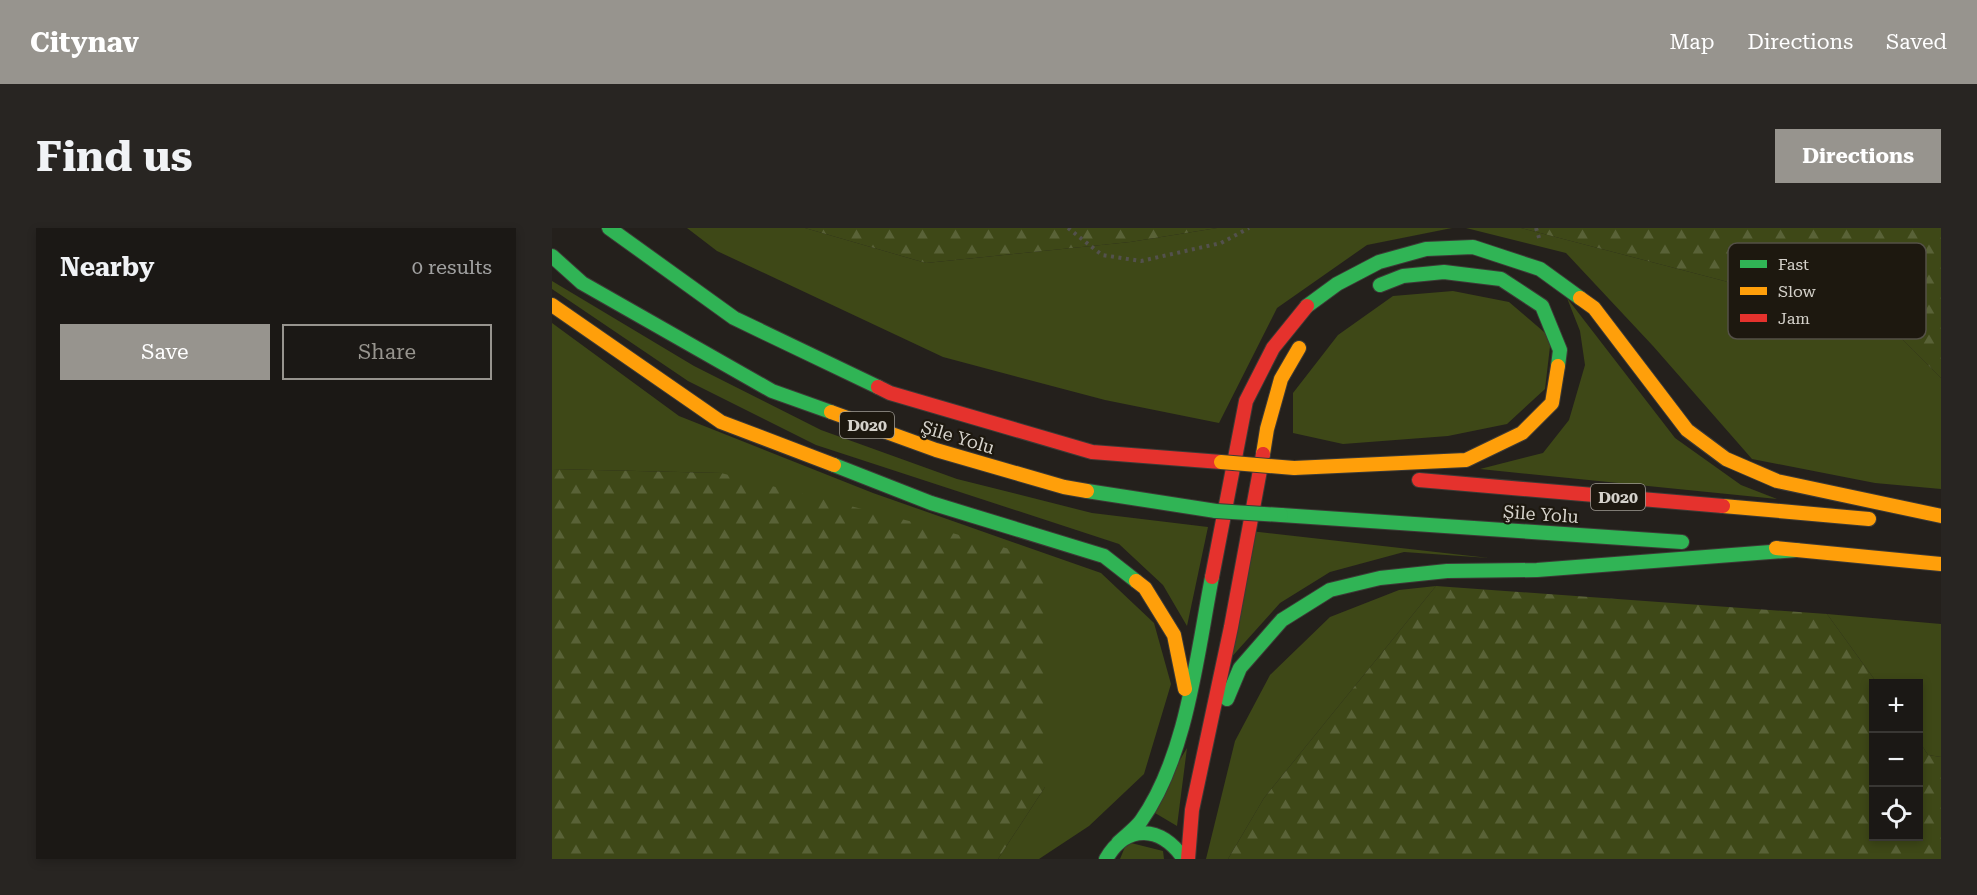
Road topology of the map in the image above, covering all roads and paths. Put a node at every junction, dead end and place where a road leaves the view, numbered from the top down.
1 (609, 228) edge
2 (1068, 228) edge
3 (1249, 228) edge
4 (552, 256) edge
5 (1371, 288) dead end
6 (552, 305) edge
7 (1305, 338) dead end
8 (1294, 468) junction
9 (1941, 516) edge
10 (1882, 520) dead end
11 (1906, 522) dead end
12 (1941, 525) edge
13 (1797, 550) junction
14 (1941, 564) edge
15 (1184, 721) junction
16 (1205, 753) junction
17 (1107, 853) edge
18 (1186, 859) edge

1 - 8 main road, Şile Yolu / D020, bridge
2 - 3 path
4 - 13 main road, Şile Yolu / D020, bridge
5 - 8 main road
6 - 15 main road
7 - 16 main road
8 - 10 main road, Şile Yolu / D020
9 - 15 main road
11 - 12 main road
13 - 14 main road, Şile Yolu / D020
13 - 16 main road
15 - 17 main road
16 - 18 main road
17 - 18 main road

